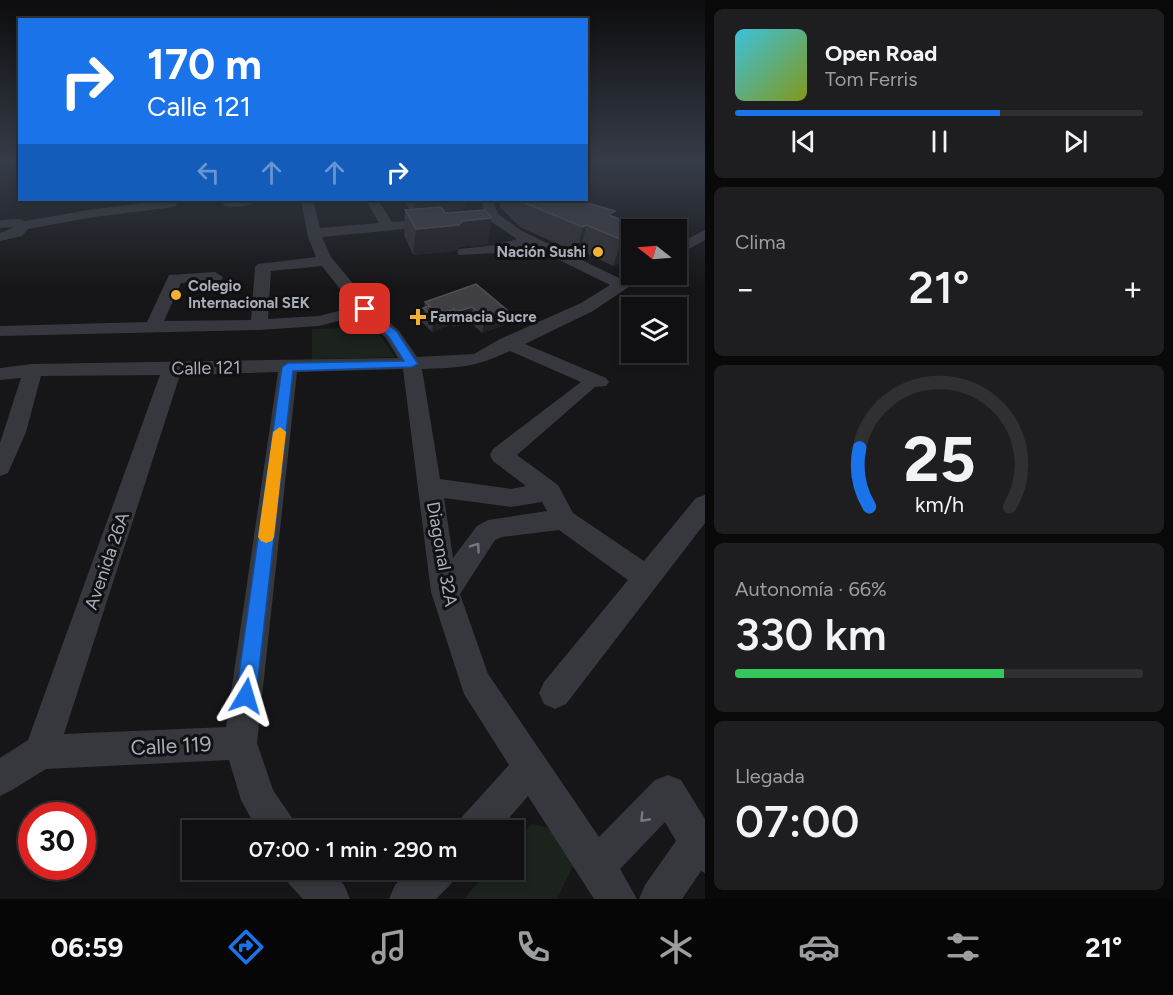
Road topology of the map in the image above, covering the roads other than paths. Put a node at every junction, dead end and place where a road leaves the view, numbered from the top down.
1 (307, 203) edge
2 (373, 203) edge
3 (486, 203) edge
4 (170, 204) dead end
5 (444, 221) edge
6 (0, 224) edge
7 (23, 226) junction
8 (380, 227) junction
9 (705, 234) edge
10 (307, 236) junction
11 (0, 237) edge
12 (528, 241) junction
13 (687, 245) edge
14 (464, 252) dead end
15 (314, 262) junction
16 (215, 277) dead end
17 (621, 285) edge
18 (622, 285) edge
19 (260, 302) junction
20 (365, 309) junction
21 (319, 321) junction
22 (153, 327) junction
23 (250, 328) junction
24 (0, 331) edge
25 (507, 343) junction
26 (412, 364) junction
27 (288, 367) junction
28 (172, 369) junction
29 (32, 370) junction
30 (0, 374) edge
31 (425, 452) junction
32 (0, 467) edge
33 (431, 488) junction
34 (473, 492) junction
35 (549, 492) junction
36 (705, 505) edge
37 (563, 519) junction
38 (647, 578) junction
39 (445, 592) junction
40 (555, 693) dead end
41 (240, 743) junction
42 (41, 752) junction
43 (530, 767) junction
44 (0, 777) edge
45 (272, 820) edge
46 (484, 820) edge
47 (701, 848) edge
48 (596, 867) junction
49 (312, 880) edge
50 (427, 880) edge
51 (330, 899) edge
52 (409, 899) edge
53 (617, 899) edge
54 (659, 899) edge

1 - 10 street, Diagonal 32A
2 - 8 street
3 - 12 street
4 - 7 street
5 - 8 street
6 - 7 street
7 - 11 street
8 - 10 street
9 - 13 street
10 - 15 street, Diagonal 32A
12 - 14 street
12 - 17 street
15 - 19 street
15 - 20 street, Diagonal 32A
16 - 22 street
18 - 25 street, Calle 121
19 - 21 street
19 - 23 street
20 - 21 street
20 - 26 street, Diagonal 32A
21 - 23 street
22 - 23 street
22 - 24 street
25 - 26 street, Calle 121
25 - 35 street
26 - 27 street, Calle 121
26 - 31 street, Diagonal 32A
27 - 28 street, Calle 121
27 - 41 street
28 - 29 street, Calle 121
28 - 42 street, Avenida 26A
29 - 30 street, Calle 121
29 - 32 street
31 - 33 street, Diagonal 32A
31 - 34 street
33 - 34 street
33 - 39 street, Diagonal 32A
34 - 35 street
35 - 37 street
36 - 38 street
37 - 38 street
39 -> 37 street
38 - 40 street
39 - 43 street, Diagonal 32A
41 - 42 street, Calle 119
41 - 45 street
42 - 44 street
43 - 46 street
43 - 48 street, Diagonal 32A
47 -> 48 street
47 - 54 street
48 - 53 street, Diagonal 32A
49 - 51 street
50 - 52 street

